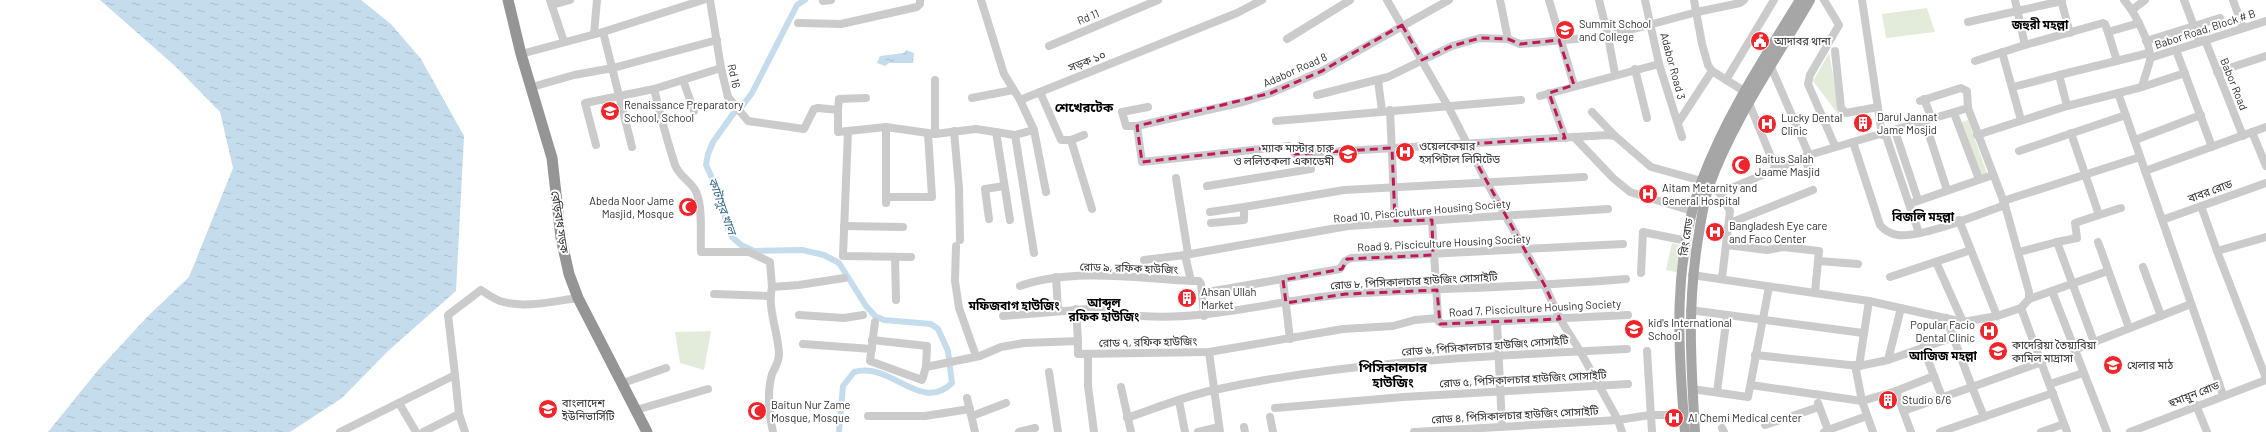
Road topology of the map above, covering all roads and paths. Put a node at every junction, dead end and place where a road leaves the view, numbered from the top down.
1 (508, 0) edge
2 (570, 0) edge
3 (597, 0) edge
4 (704, 0) edge
5 (710, 0) edge
6 (920, 0) edge
7 (981, 0) edge
8 (1158, 0) edge
9 (1262, 0) edge
10 (1350, 0) edge
11 (1387, 0) edge
12 (1449, 0) edge
13 (1500, 0) edge
14 (1549, 0) edge
15 (1599, 0) edge
16 (1645, 0) edge
17 (1694, 0) edge
18 (1744, 0) edge
19 (1774, 0) edge
20 (1800, 0) edge
21 (1810, 0) edge
22 (1824, 0) edge
23 (1862, 0) edge
24 (2015, 0) edge
25 (2124, 0) edge
26 (2145, 0) edge
27 (2184, 0) edge
28 (2233, 0) edge
29 (2062, 1) edge
30 (551, 2) edge
31 (2132, 10) junction
32 (1697, 12) junction
33 (2018, 12) junction
34 (2220, 18) dead end
35 (2266, 21) edge
36 (1968, 22) dead end
37 (798, 23) dead end
38 (2139, 24) junction
39 (1402, 25) junction
40 (1652, 25) junction
41 (2194, 26) junction
42 (2243, 28) junction
43 (603, 32) junction
44 (2108, 32) junction
45 (2070, 33) junction
46 (594, 34) junction
47 (1608, 36) junction
48 (1287, 39) dead end
49 (1508, 39) junction
50 (717, 40) junction
51 (1559, 40) junction
52 (2203, 41) junction
53 (564, 42) junction
54 (2146, 42) junction
55 (2025, 45) junction
56 (1049, 46) dead end
57 (2176, 50) junction
58 (1835, 51) dead end
59 (2002, 52) junction
60 (521, 54) junction
61 (2149, 56) junction
62 (2266, 56) edge
63 (1422, 60) junction
64 (1975, 61) dead end
65 (2117, 61) junction
66 (1659, 64) junction
67 (1771, 67) junction
68 (613, 68) junction
69 (721, 68) junction
70 (1635, 70) junction
71 (1712, 71) junction
72 (2217, 72) junction
73 (2185, 73) junction
74 (1615, 74) junction
75 (2059, 75) junction
76 (683, 80) junction
77 (935, 80) dead end
78 (1378, 80) junction
79 (1726, 80) junction
80 (1574, 85) junction
81 (532, 87) junction
82 (2013, 87) junction
83 (2142, 87) junction
84 (654, 88) junction
85 (1013, 90) junction
86 (1744, 91) junction
87 (1040, 92) junction
88 (1549, 93) junction
89 (2118, 93) junction
90 (1317, 95) dead end
91 (621, 96) junction
92 (1540, 96) dead end
93 (866, 98) dead end
94 (972, 98) dead end
95 (1020, 100) junction
96 (1521, 100) dead end
97 (1748, 104) junction
98 (2067, 106) junction
99 (1878, 107) junction
100 (1148, 108) dead end
101 (1449, 108) junction
102 (1968, 108) junction
103 (838, 110) junction
104 (1386, 110) junction
105 (694, 111) dead end
106 (1592, 112) dead end
107 (1954, 113) junction
108 (2126, 115) junction
109 (2201, 115) junction
110 (1647, 118) dead end
111 (1929, 120) junction
112 (2021, 120) junction
113 (1276, 121) dead end
114 (1678, 123) junction
115 (1137, 126) junction
116 (886, 127) junction
117 (2266, 127) edge
118 (1034, 130) junction
119 (1895, 130) junction
120 (848, 131) junction
121 (954, 131) junction
122 (996, 132) junction
123 (2252, 132) junction
124 (2072, 133) junction
125 (932, 134) junction
126 (1884, 134) junction
127 (1015, 135) junction
128 (1084, 135) dead end
129 (1977, 135) junction
130 (1615, 136) junction
131 (2243, 136) junction
132 (1574, 137) junction
133 (1682, 137) dead end
134 (1565, 138) junction
135 (1071, 140) junction
136 (2135, 140) junction
137 (1853, 142) junction
138 (1466, 144) junction
139 (596, 145) dead end
140 (1835, 146) junction
141 (2212, 147) junction
142 (632, 148) dead end
143 (1392, 148) junction
144 (2019, 151) dead end
145 (1307, 153) junction
146 (1806, 156) junction
147 (2140, 156) junction
148 (2266, 166) edge
149 (1776, 169) junction
150 (2145, 170) junction
151 (1810, 172) dead end
152 (2085, 174) junction
153 (1993, 175) junction
154 (1584, 177) dead end
155 (1176, 178) dead end
156 (1979, 179) junction
157 (1486, 181) junction
158 (2266, 183) edge
159 (1705, 184) junction
160 (1004, 186) junction
161 (1207, 186) dead end
162 (1394, 186) junction
163 (1813, 190) dead end
164 (1948, 190) junction
165 (1046, 192) dead end
166 (1720, 193) junction
167 (1918, 200) junction
168 (2004, 203) junction
169 (1909, 204) junction
170 (2201, 206) junction
171 (1244, 207) junction
172 (2121, 208) dead end
173 (1092, 209) dead end
174 (1608, 209) dead end
175 (1692, 211) junction
176 (1210, 212) dead end
177 (1505, 214) junction
178 (2099, 215) junction
179 (988, 219) dead end
180 (1010, 220) dead end
181 (1432, 220) junction
182 (1960, 220) junction
183 (2162, 220) junction
184 (1395, 222) junction
185 (1211, 223) dead end
186 (1730, 223) junction
187 (844, 226) junction
188 (903, 227) dead end
189 (1919, 233) junction
190 (2266, 237) edge
191 (1687, 241) junction
192 (2057, 242) junction
193 (2098, 242) dead end
194 (1623, 244) dead end
195 (1727, 245) junction
196 (1524, 250) junction
197 (1971, 250) junction
198 (2217, 251) junction
199 (2019, 252) junction
200 (1034, 253) dead end
201 (1187, 255) junction
202 (1433, 255) junction
203 (895, 257) junction
204 (911, 257) dead end
205 (1144, 260) dead end
206 (1819, 261) junction
207 (1936, 262) junction
208 (1858, 264) dead end
209 (2143, 267) dead end
210 (2108, 271) junction
211 (1641, 273) dead end
212 (1692, 275) junction
213 (1056, 277) junction
214 (1890, 277) dead end
215 (844, 278) dead end
216 (1722, 278) junction
217 (1626, 279) dead end
218 (1283, 280) junction
219 (1191, 281) junction
220 (2071, 284) junction
221 (772, 286) junction
222 (1020, 286) dead end
223 (1545, 286) junction
224 (1769, 287) junction
225 (1436, 290) junction
226 (2052, 291) junction
227 (1815, 292) junction
228 (1202, 293) junction
229 (714, 294) dead end
230 (770, 296) junction
231 (578, 298) junction
232 (2029, 299) junction
233 (896, 300) dead end
234 (1868, 301) junction
235 (1286, 303) junction
236 (2191, 304) junction
237 (1901, 308) junction
238 (2020, 308) junction
239 (1076, 309) junction
240 (1058, 310) junction
241 (1690, 310) junction
242 (799, 315) dead end
243 (863, 315) dead end
244 (1628, 315) dead end
245 (1727, 315) junction
246 (1003, 316) dead end
247 (1204, 316) junction
248 (1997, 316) junction
249 (2161, 316) junction
250 (1438, 318) junction
251 (1946, 318) junction
252 (1560, 319) junction
253 (1762, 319) junction
254 (875, 322) dead end
255 (1963, 322) junction
256 (1497, 323) junction
257 (2129, 328) junction
258 (1863, 333) junction
259 (1954, 337) junction
260 (1290, 339) junction
261 (1078, 341) junction
262 (2094, 342) junction
263 (803, 344) dead end
264 (872, 344) junction
265 (1923, 348) junction
266 (1627, 349) dead end
267 (2074, 350) junction
268 (1580, 351) junction
269 (1647, 351) dead end
270 (1209, 352) junction
271 (1088, 354) junction
272 (1755, 355) junction
273 (976, 356) junction
274 (1499, 356) junction
275 (1888, 360) junction
276 (2042, 362) junction
277 (1857, 366) junction
278 (926, 367) junction
279 (666, 368) dead end
280 (1049, 372) dead end
281 (2083, 373) junction
282 (455, 376) junction
283 (1934, 376) junction
284 (2266, 379) edge
285 (623, 383) junction
286 (1628, 384) dead end
287 (2050, 384) junction
288 (1599, 386) junction
289 (1750, 386) junction
290 (1121, 387) dead end
291 (1972, 387) junction
292 (708, 389) dead end
293 (1692, 389) junction
294 (1213, 390) junction
295 (1500, 390) junction
296 (1896, 391) junction
297 (1717, 392) junction
298 (2053, 393) junction
299 (1815, 395) junction
300 (2223, 395) junction
301 (1942, 397) junction
302 (967, 398) dead end
303 (1179, 401) junction
304 (1862, 401) junction
305 (399, 403) junction
306 (1006, 403) dead end
307 (2196, 405) junction
308 (1819, 407) junction
309 (1275, 408) dead end
310 (636, 410) junction
311 (1903, 411) junction
312 (971, 412) junction
313 (459, 414) junction
314 (1650, 415) junction
315 (1684, 415) junction
316 (868, 416) dead end
317 (1867, 416) junction
318 (1270, 417) dead end
319 (1984, 417) junction
320 (1127, 418) junction
321 (1618, 420) junction
322 (1765, 425) dead end
323 (1502, 426) junction
324 (1035, 428) dead end
325 (1549, 428) edge
326 (2065, 428) edge
327 (2144, 429) edge
328 (1219, 430) edge
329 (1826, 431) edge
330 (340, 432) edge
331 (416, 432) edge
332 (423, 432) edge
333 (466, 432) edge
334 (647, 432) edge
335 (773, 432) edge
336 (975, 432) edge
337 (1019, 432) edge
338 (1058, 432) edge
339 (1094, 432) edge
340 (1131, 432) edge
341 (1185, 432) edge
342 (1198, 432) edge
343 (1273, 432) edge
344 (1414, 432) edge
345 (1622, 432) edge
346 (1652, 432) edge
347 (1685, 432) edge
348 (1695, 432) edge
349 (1873, 432) edge
350 (1911, 432) edge
351 (1940, 432) edge
352 (2041, 432) edge
353 (2107, 432) edge
354 (2130, 432) edge
355 (2207, 432) edge

1 - 60 highway, বেড়িবাধ সড়ক
2 - 30 street
3 - 46 street
4 - 43 street
5 - 50 street, Rd 16
6 - 37 street
7 - 85 street
8 - 56 street, Rd 11
9 - 87 street, সড়ক ১০
10 - 48 street
11 - 39 street
12 - 39 street, Adabor Road 8
13 - 49 street
14 - 51 street
15 - 47 street
16 - 40 street, Adabor Road 3
17 - 32 street
18 - 32 street
19 - 79 street
20 - 86 main road, রিং রোড
21 - 67 main road, রিং রোড
22 - 140 street
23 - 99 street
24 - 33 street
25 - 31 street
26 - 31 street
27 - 41 street
28 - 42 street
29 - 33 street
29 - 45 street
30 - 53 street
31 - 38 street
32 - 40 street
32 - 71 street
33 - 36 street
33 - 55 street
34 - 41 street
35 - 42 street, Babor Road, Block # B
38 - 44 street
38 - 54 street
39 - 63 street
39 - 115 street, Adabor Road 8
40 - 47 street
40 - 66 street, Adabor Road 3
41 - 52 street
41 - 54 street
42 - 52 street, Babor Road, Block # B
43 - 46 street
43 - 68 street
44 - 45 street
44 - 65 street
45 - 55 street
46 - 53 street
47 - 51 street
47 - 74 street
49 - 51 street
49 - 63 street
50 - 68 street
50 - 69 street, Rd 16
51 - 80 street
52 - 57 street, Babor Road, Block # B
52 - 72 street, Babor Road
53 - 60 street
54 - 61 street
55 - 59 street
57 - 61 street, Babor Road, Block # B
57 - 73 street
58 - 99 street
59 - 64 street
59 - 82 street
60 - 81 highway, বেড়িবাধ সড়ক
61 - 65 street, Babor Road, Block # B
61 - 83 street
62 - 72 street
63 - 78 street
63 - 101 street
65 - 75 street, Babor Road, Block # B
66 - 70 street
66 - 114 street, Adabor Road 3
67 - 97 main road, রিং রোড
67 - 146 street
68 - 81 street
68 - 91 street
69 - 76 street
69 - 103 street, Rd 16
70 - 74 street
70 - 110 street
71 - 79 street
71 - 114 street
72 - 131 street, Babor Road
73 - 83 street
73 - 109 street
74 - 80 street
75 - 82 street, Babor Road, Block # B
75 - 98 street
76 - 84 street
76 - 105 street
77 - 125 street
78 - 90 street
78 - 104 street
79 - 86 street
80 - 88 street
81 - 231 highway, বেড়িবাধ সড়ক
82 - 112 street
83 - 89 street
84 - 91 street
84 - 221 street
85 - 94 street
85 - 95 street
86 - 97 street
86 - 159 main road, রিং রোড
87 - 95 street, সড়ক ১০
87 - 135 street
88 - 92 street
88 - 134 street
89 - 98 street
89 - 108 street
91 - 139 street
91 - 142 street
93 - 103 street
95 - 118 street
96 - 101 street
97 - 149 street
97 - 159 main road, রিং রোড
98 - 112 street
99 - 126 street
100 - 115 street
101 - 104 street
101 - 138 street
102 - 107 street
102 - 111 street
102 - 129 street
103 - 120 street
104 - 113 street
104 - 143 street
106 - 130 street
107 - 111 street
107 - 156 street
108 - 124 street
108 - 136 street
109 - 136 street
109 - 141 street
111 - 119 street
111 - 164 street
112 - 129 street
114 - 133 street, Adabor Road 3
115 - 145 street
116 - 120 street
116 - 125 street
116 - 125 street
117 - 123 street
118 - 127 street
118 - 165 street
119 - 126 street
119 - 167 street
120 - 187 street
121 - 122 street
121 - 125 street
121 - 273 street
122 - 127 street
122 - 160 street
123 - 131 street
123 - 148 street
124 - 144 street
124 - 152 street
126 - 137 street
126 - 169 street
127 - 200 street
128 - 135 street
129 - 153 street
130 - 132 street
130 - 159 street
131 - 141 street
132 - 134 street
132 - 175 street
134 - 138 street
135 - 173 street
136 - 147 street
137 - 140 street
137 - 189 street
138 - 143 street
138 - 157 street
140 - 146 street
141 - 150 street
143 - 145 street
143 - 162 street
145 - 161 street
146 - 149 street
146 - 151 street
147 - 150 street
147 - 152 street
149 - 166 street
150 - 183 street
152 - 168 street
152 - 178 street
153 - 156 street
153 - 168 street
154 - 157 street
155 - 201 street
156 - 164 street
157 - 162 street
157 - 177 street
158 - 170 street, বাবর রোড
159 - 166 street
159 - 175 main road, রিং রোড
159 - 212 main road, রিং রোড
160 - 179 street
160 - 180 street
162 - 171 street
162 - 184 street
163 - 186 street
164 - 167 street
166 - 186 street
167 - 169 street
168 - 182 street
168 - 199 street
169 - 189 street
170 - 183 street, বাবর রোড
170 - 198 street
171 - 176 street
171 - 185 street
172 - 178 street
174 - 177 street, Road 10, Pisciculture Housing Society
175 - 191 main road, রিং রোড
177 - 181 street, Road 10, Pisciculture Housing Society
177 - 196 street
178 - 192 street
181 - 184 street, Road 10, Pisciculture Housing Society
181 - 202 street
182 - 189 street
182 - 197 street
183 - 236 street
184 - 201 street, Road 10, Pisciculture Housing Society
186 - 195 street
187 - 188 street
187 - 203 street
190 - 198 street
191 - 211 street
191 - 315 main road, রিং রোড
192 - 199 street
192 - 220 street
193 - 210 street
194 - 196 street, Road 9, Pisciculture Housing Society
195 - 206 street
195 - 216 street
196 - 202 street, Road 9, Pisciculture Housing Society
196 - 223 street
197 - 207 street
197 - 248 street
198 - 284 street
199 - 232 street
201 - 205 street, Road 10, Pisciculture Housing Society
201 - 219 street
202 - 218 street, Road 9, Pisciculture Housing Society
202 - 225 street
203 - 204 street
203 - 233 street
206 - 208 street
206 - 227 street
207 - 214 street
207 - 255 street
209 - 249 street
210 - 220 street
210 - 257 street
212 - 216 street
212 - 241 main road, রিং রোড
213 - 219 street, রোড ৯, রফিক হাউজিং
213 - 222 street, রোড ৯, রফিক হাউজিং
213 - 240 street
215 - 221 street
216 - 224 street
217 - 223 street, রোড ৮, পিসিকালচার হাউজিং সোসাইটি
218 - 228 street, Road 9, Pisciculture Housing Society
218 - 235 street
219 - 228 street
220 - 226 street
220 - 262 street
221 - 230 street
223 - 225 street, রোড ৮, পিসিকালচার হাউজিং সোসাইটি
223 - 252 street
224 - 227 street
224 - 253 street
225 - 235 street, রোড ৮, পিসিকালচার হাউজিং সোসাইটি
225 - 250 street
226 - 232 street
226 - 267 street
227 - 234 street
228 - 247 street
229 - 230 street
230 - 335 street
231 - 282 street
231 - 285 highway, বেড়িবাধ সড়ক
232 - 238 street
234 - 237 street
234 - 258 street
235 - 247 street, রোড ৮, পিসিকালচার হাউজিং সোসাইটি
235 - 260 street
236 - 249 street
236 - 300 street
237 - 251 street
237 - 275 street
238 - 248 street
238 - 276 street
239 - 240 street, রোড ৮, পিসিকালচার হাউজিং সোসাইটি
239 - 247 street, রোড ৮, পিসিকালচার হাউজিং সোসাইটি
239 - 261 street
240 - 246 street, রোড ৮, পিসিকালচার হাউজিং সোসাইটি
241 - 245 street
241 - 293 main road, রিং রোড
242 - 243 street
244 - 252 street, Road 7, Pisciculture Housing Society
245 - 253 street
245 - 297 street
248 - 255 street
249 - 257 street
250 - 256 street, Road 7, Pisciculture Housing Society
250 - 260 street, Road 7, Pisciculture Housing Society
251 - 255 street
251 - 259 street
252 - 256 street, Road 7, Pisciculture Housing Society
252 - 268 street
253 - 258 street
253 - 272 street
254 - 264 street
256 - 274 street
257 - 262 street
258 - 277 street
259 - 265 street
259 - 291 street
260 - 270 street, Road 7, Pisciculture Housing Society
261 - 271 street
261 - 273 street
262 - 267 street
263 - 264 street
264 - 278 street
264 - 278 street
265 - 275 street
265 - 283 street
266 - 268 street, রোড ৬, পিসিকালচার হাউজিং সোসাইটি
267 - 281 street
268 - 274 street, রোড ৬, পিসিকালচার হাউজিং সোসাইটি
268 - 288 street
269 - 314 street
270 - 271 street, রোড ৭, রফিক হাউজিং
270 - 294 street
271 - 339 street
272 - 277 street
272 - 289 street
273 - 278 street
274 - 294 street, রোড ৬, পিসিকালচার হাউজিং সোসাইটি
274 - 295 street
275 - 277 street
276 - 287 street
276 - 291 street
277 - 304 street
279 - 285 street
280 - 338 street
281 - 287 street
281 - 353 street
282 - 305 street
282 - 313 street
283 - 296 street
283 - 301 street
284 - 300 street, হুমায়ুন রোড
285 - 310 highway, বেড়িবাধ সড়ক
286 - 288 street, রোড ৫, পিসিকালচার হাউজিং সোসাইটি
287 - 298 street
288 - 295 street, রোড ৫, পিসিকালচার হাউজিং সোসাইটি
288 - 321 street
289 - 297 street
289 - 299 street
290 - 320 street
291 - 301 street
291 - 319 street
292 - 310 street
293 - 297 street
293 - 348 main road, রিং রোড
294 - 303 street, রোড ৬, পিসিকালচার হাউজিং সোসাইটি
294 - 328 street
295 - 309 street, রোড ৫, পিসিকালচার হাউজিং সোসাইটি
295 - 323 street
296 - 304 street
296 - 311 street
298 - 319 street
298 - 326 street
299 - 304 street
299 - 308 street
300 - 307 street, হুমায়ুন রোড
301 - 311 street
302 - 312 street
303 - 320 street, রোড ৬, পিসিকালচার হাউজিং সোসাইটি
303 - 341 street
304 - 317 street
305 - 330 street
305 - 331 street
306 - 312 street
307 - 327 street, হুমায়ুন রোড
307 - 355 street
308 - 322 street
308 - 329 street
310 - 334 highway, বেড়িবাধ সড়ক
311 - 350 street
312 - 316 street
312 - 336 street
313 - 332 street
313 - 333 street
314 - 315 street, রোড ৪, পিসিকালচার হাউজিং সোসাইটি
314 - 321 street, রোড ৪, পিসিকালচার হাউজিং সোসাইটি
314 - 346 street
315 - 347 main road, রিং রোড
317 - 329 street
317 - 349 street
318 - 343 street
319 - 351 street
320 - 340 street
321 - 325 street, রোড ৪, পিসিকালচার হাউজিং সোসাইটি
321 - 345 street
323 - 325 street, রোড ৪, পিসিকালচার হাউজিং সোসাইটি
323 - 344 street, রোড ৪, পিসিকালচার হাউজিং সোসাইটি
324 - 337 street
326 - 352 street
327 - 354 street, হুমায়ুন রোড
328 - 342 street

